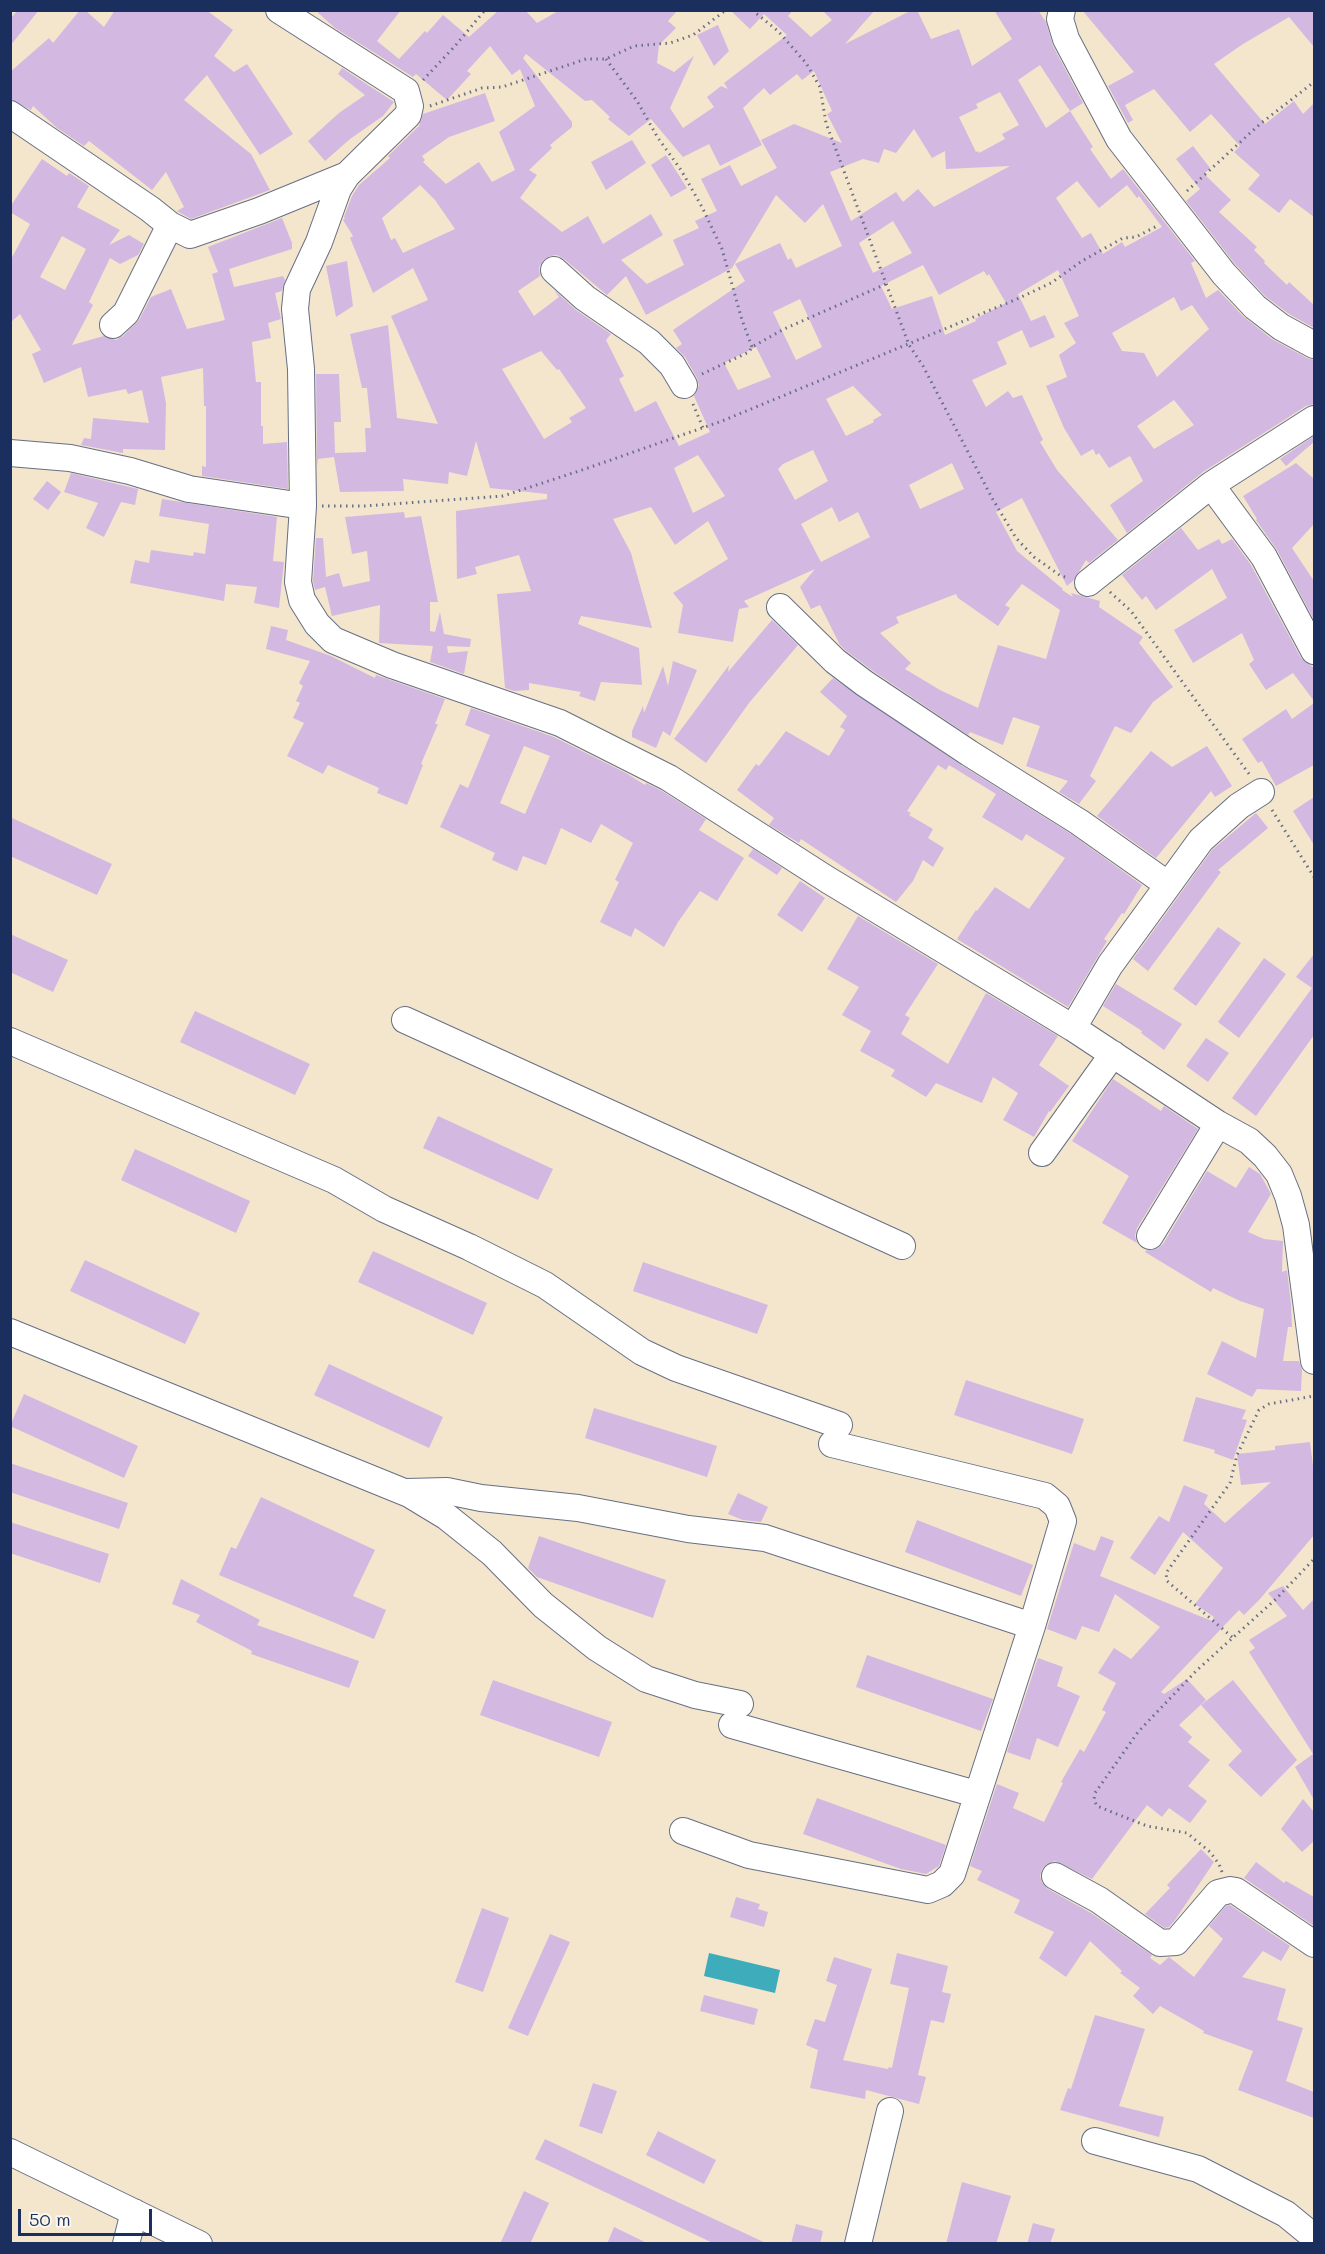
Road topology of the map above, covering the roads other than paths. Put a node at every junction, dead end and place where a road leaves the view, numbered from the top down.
1 (279, 10) edge
2 (1062, 10) edge
3 (10, 114) edge
4 (346, 175) junction
5 (170, 225) junction
6 (554, 270) dead end
7 (113, 325) dead end
8 (1314, 345) edge
9 (684, 385) road end
10 (1314, 419) edge
11 (10, 453) edge
12 (1211, 485) junction
13 (303, 506) junction
14 (1088, 583) road end
15 (780, 607) dead end
16 (1314, 651) edge
17 (1261, 792) road end
18 (1167, 884) junction
19 (405, 1020) dead end
20 (1073, 1028) junction
21 (10, 1041) edge
22 (1113, 1054) junction
23 (1218, 1124) junction
24 (1042, 1153) dead end
25 (1150, 1236) dead end
26 (902, 1246) dead end
27 (10, 1332) edge
28 (1314, 1361) edge
29 (405, 1492) junction
30 (1032, 1626) junction
31 (976, 1794) junction
32 (682, 1831) dead end
33 (1055, 1876) dead end
34 (1314, 1944) edge
35 (890, 2111) dead end
36 (1095, 2141) dead end
37 (10, 2152) edge
38 (134, 2212) junction
39 (1314, 2237) edge
40 (126, 2244) edge
41 (199, 2244) edge
42 (858, 2244) edge

1 - 4 street
2 - 8 street
3 - 5 street
4 - 5 street
4 - 13 street
5 - 7 street
6 - 9 street
10 - 12 street
11 - 13 street
12 - 14 street
12 - 16 street
13 - 20 street
15 - 18 street
17 - 18 street
18 - 20 street
19 - 26 street
20 - 22 street
21 - 30 street
22 - 23 street
22 - 24 street
23 - 25 street
23 - 28 street
27 - 29 street
29 - 30 street
29 - 31 street
30 - 31 street
31 - 32 street
33 - 34 street
35 - 42 street
36 - 39 street
37 - 38 street
38 - 40 street
38 - 41 street

